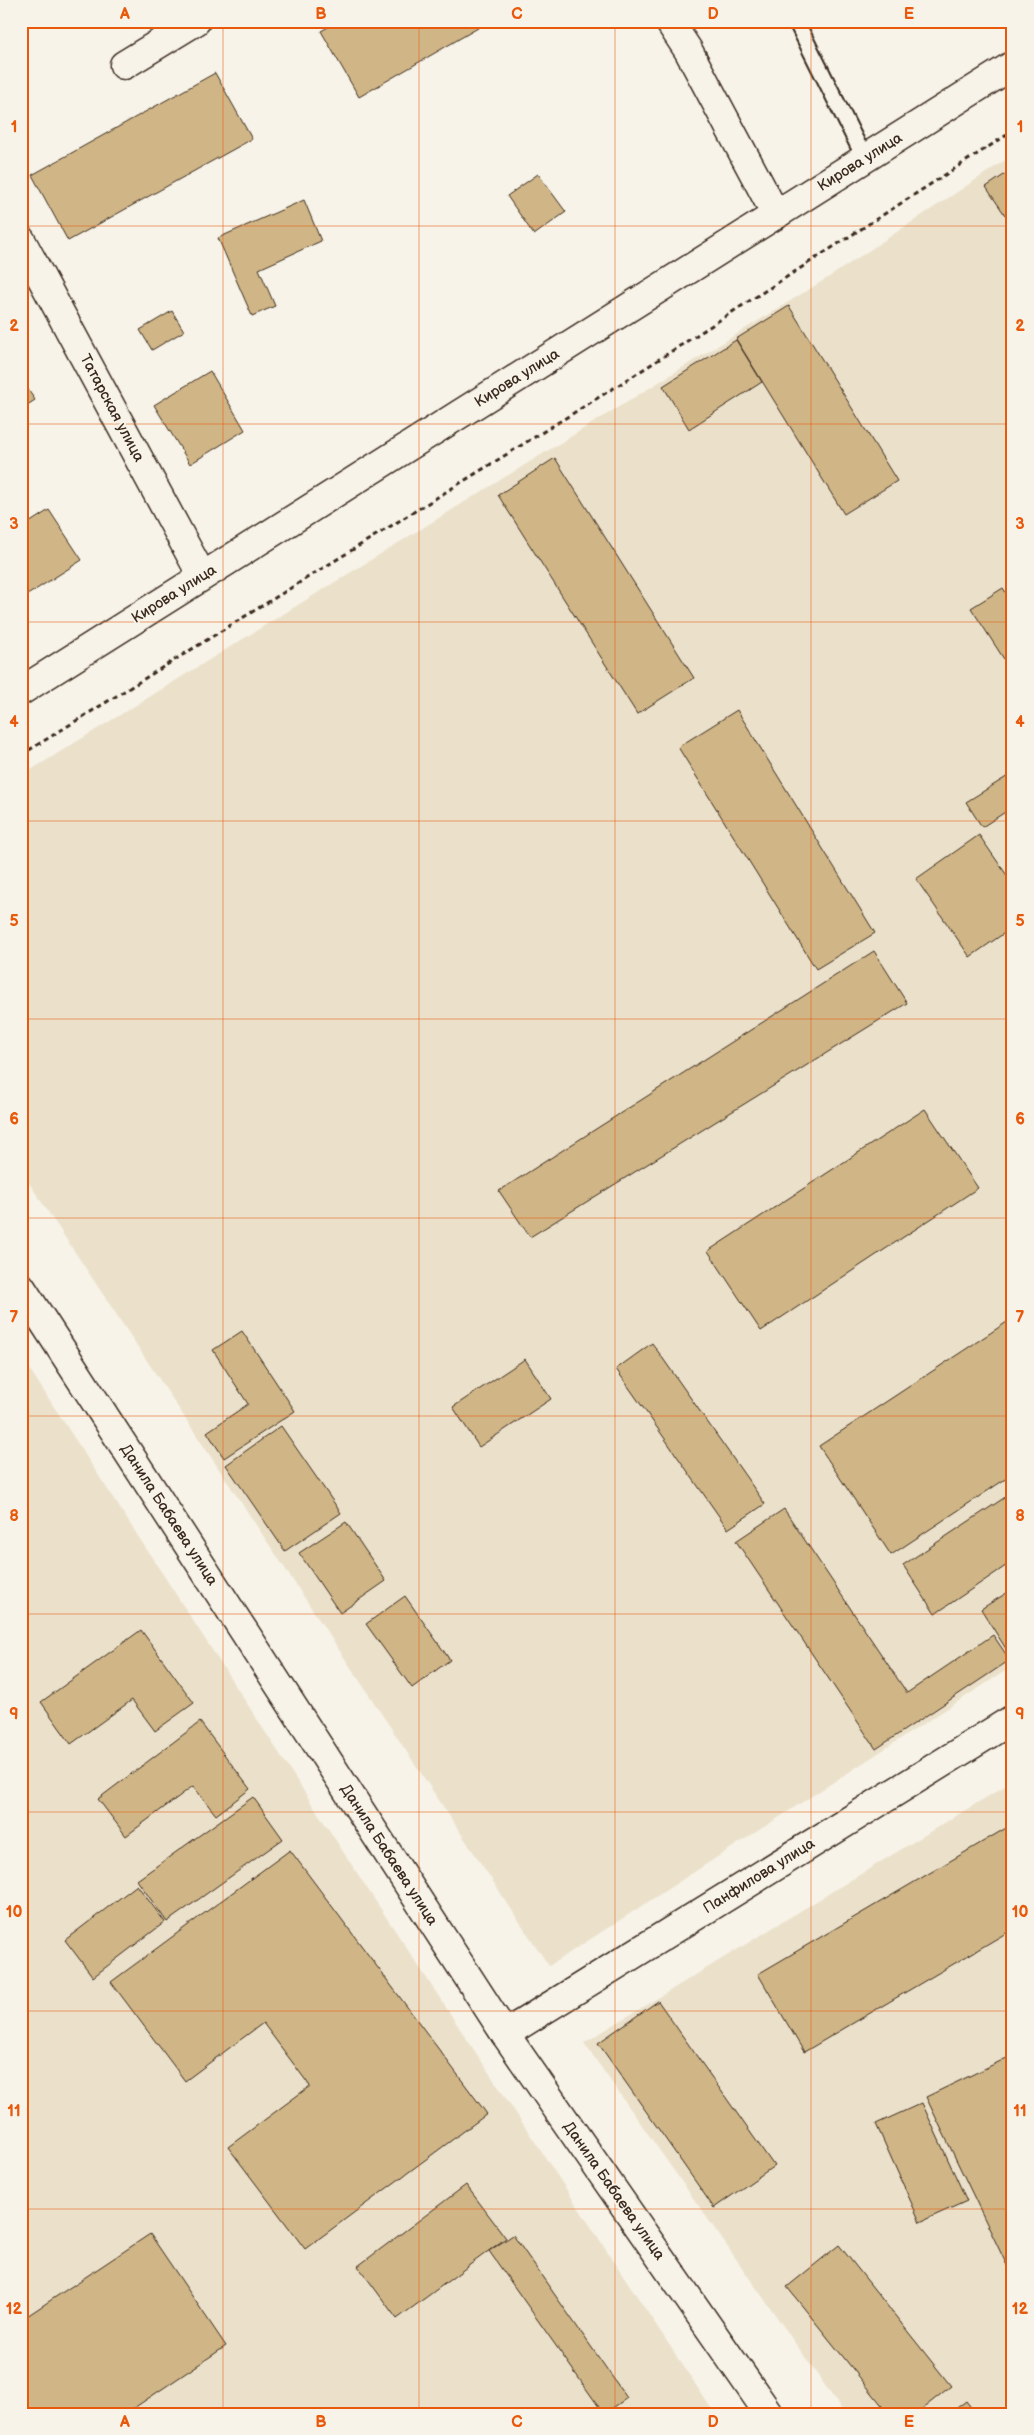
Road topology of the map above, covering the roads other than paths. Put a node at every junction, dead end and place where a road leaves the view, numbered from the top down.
1 (196, 21) edge
2 (669, 21) edge
3 (796, 21) edge
4 (124, 65) dead end
5 (1013, 65) edge
6 (865, 159) junction
7 (776, 215) junction
8 (21, 240) edge
9 (202, 576) junction
10 (21, 691) edge
11 (21, 1287) edge
12 (1013, 1719) edge
13 (505, 2034) junction
14 (769, 2414) edge

1 - 4 street
2 - 7 street
3 - 6 lane
5 - 6 street, Кирова улица
6 - 7 street, Кирова улица
7 - 9 street, Кирова улица
8 - 9 street, Татарская улица
9 - 10 street, Кирова улица
11 - 13 street, Данила Бабаева улица
12 - 13 street, Панфилова улица
13 - 14 street, Данила Бабаева улица

